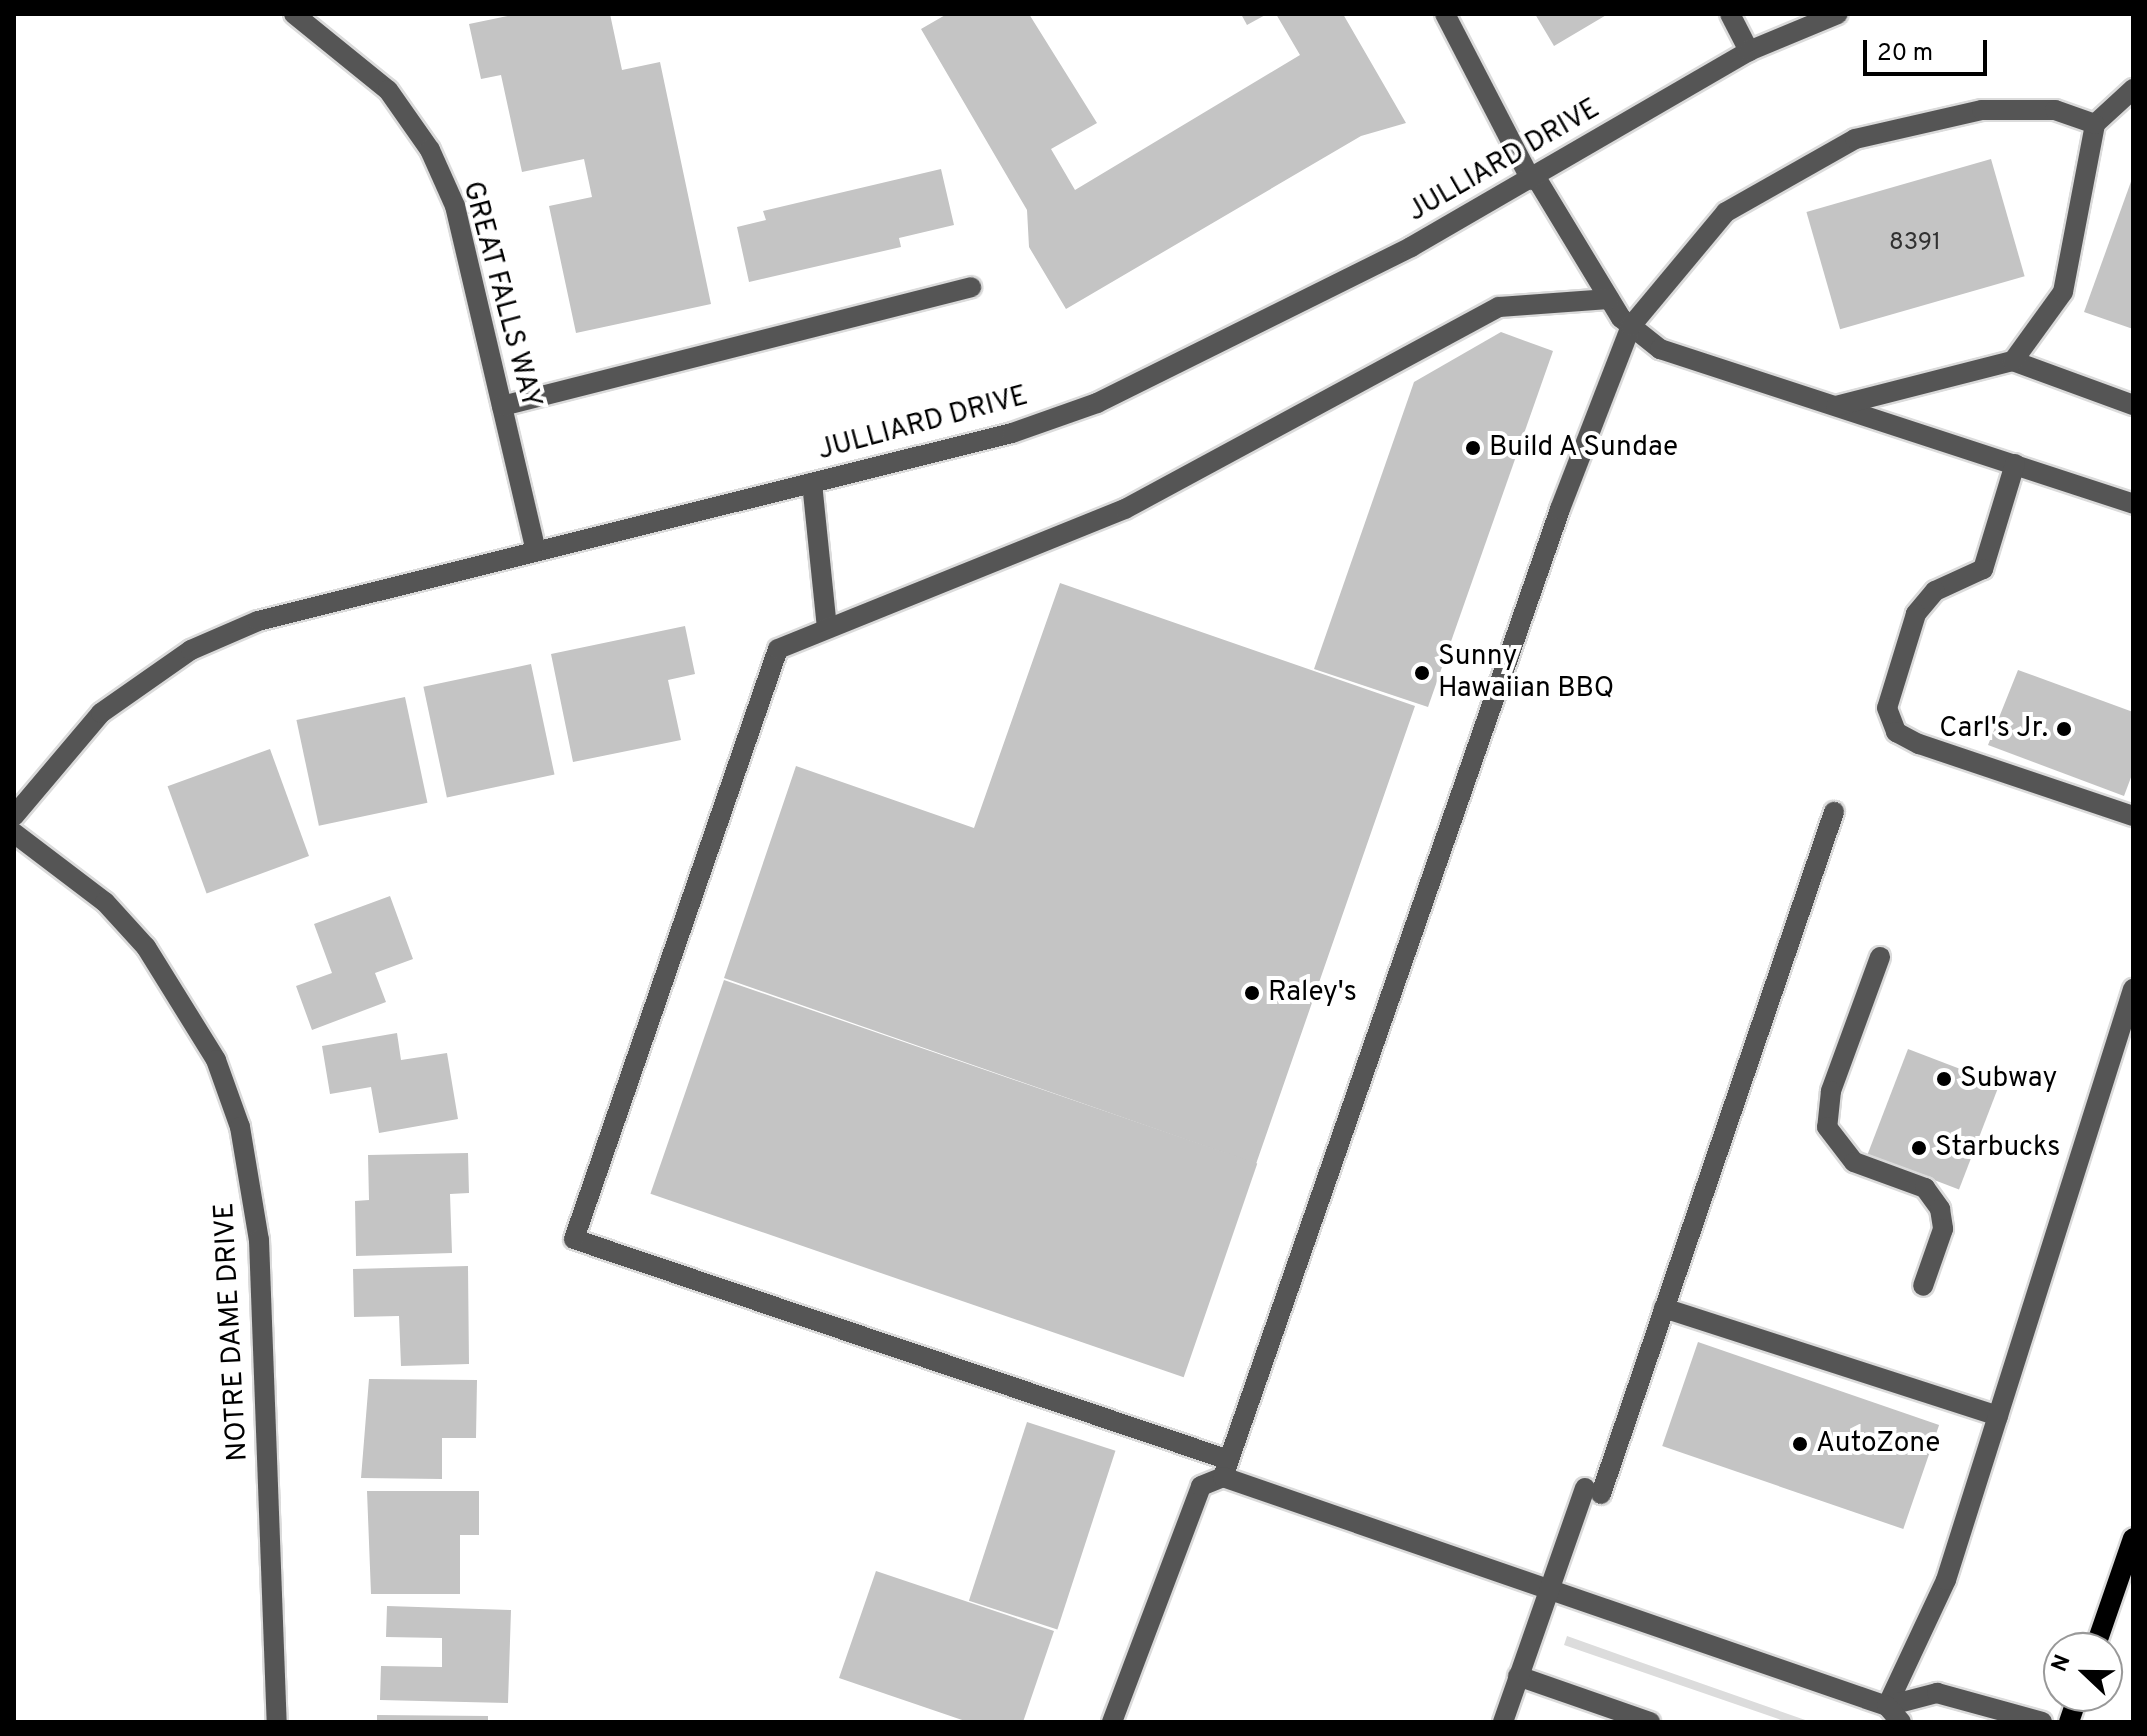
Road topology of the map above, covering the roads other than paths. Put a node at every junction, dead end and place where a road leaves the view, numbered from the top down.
1 (294, 14) edge
2 (1445, 14) edge
3 (1730, 14) edge
4 (1838, 14) edge
5 (321, 21) edge
6 (1749, 51) junction
7 (2133, 89) edge
8 (2095, 124) junction
9 (1533, 178) junction
10 (971, 287) dead end
11 (1609, 299) junction
12 (1631, 326) junction
13 (2013, 361) junction
14 (2133, 405) edge
15 (502, 406) junction
16 (1836, 406) junction
17 (2015, 464) junction
18 (812, 483) junction
19 (2133, 504) edge
20 (536, 551) junction
21 (827, 627) junction
22 (1834, 812) dead end
23 (14, 816) edge
24 (2133, 816) edge
25 (14, 833) edge
26 (1880, 957) dead end
27 (2133, 989) edge
28 (1923, 1286) dead end
29 (1664, 1308) junction
30 (1998, 1416) junction
31 (1226, 1468) junction
32 (2133, 1538) edge
33 (1549, 1588) junction
34 (2101, 1632) edge
35 (1518, 1676) junction
36 (1887, 1706) junction
37 (277, 1722) edge
38 (1112, 1722) edge
39 (1503, 1722) edge
40 (1650, 1722) edge
41 (1901, 1722) edge
42 (2042, 1722) edge

1 - 5 street, GREAT FALLS WAY
2 - 9 street
3 - 6 street
4 - 6 street, JULLIARD DRIVE
5 - 15 street, GREAT FALLS WAY
6 - 9 street, JULLIARD DRIVE
7 - 8 street
8 - 12 street
8 - 13 street
9 - 11 street
9 - 18 street, JULLIARD DRIVE
10 - 15 street
11 - 12 street
11 - 21 street
12 - 16 street
12 - 31 street
13 - 14 street
13 - 16 street
15 - 20 street, GREAT FALLS WAY
16 - 17 street
17 - 19 street
17 - 24 street
18 - 20 street, JULLIARD DRIVE
18 - 21 street
20 - 23 street, JULLIARD DRIVE
21 - 31 street
22 - 29 street
25 - 37 street, NOTRE DAME DRIVE
26 - 28 street
27 - 30 street
29 - 30 street
29 - 33 street
30 - 36 street
31 - 33 street
31 - 38 street
32 - 34 main road
33 - 35 street
33 - 36 street
35 - 39 street
35 - 40 street
36 - 41 street
36 - 42 street

